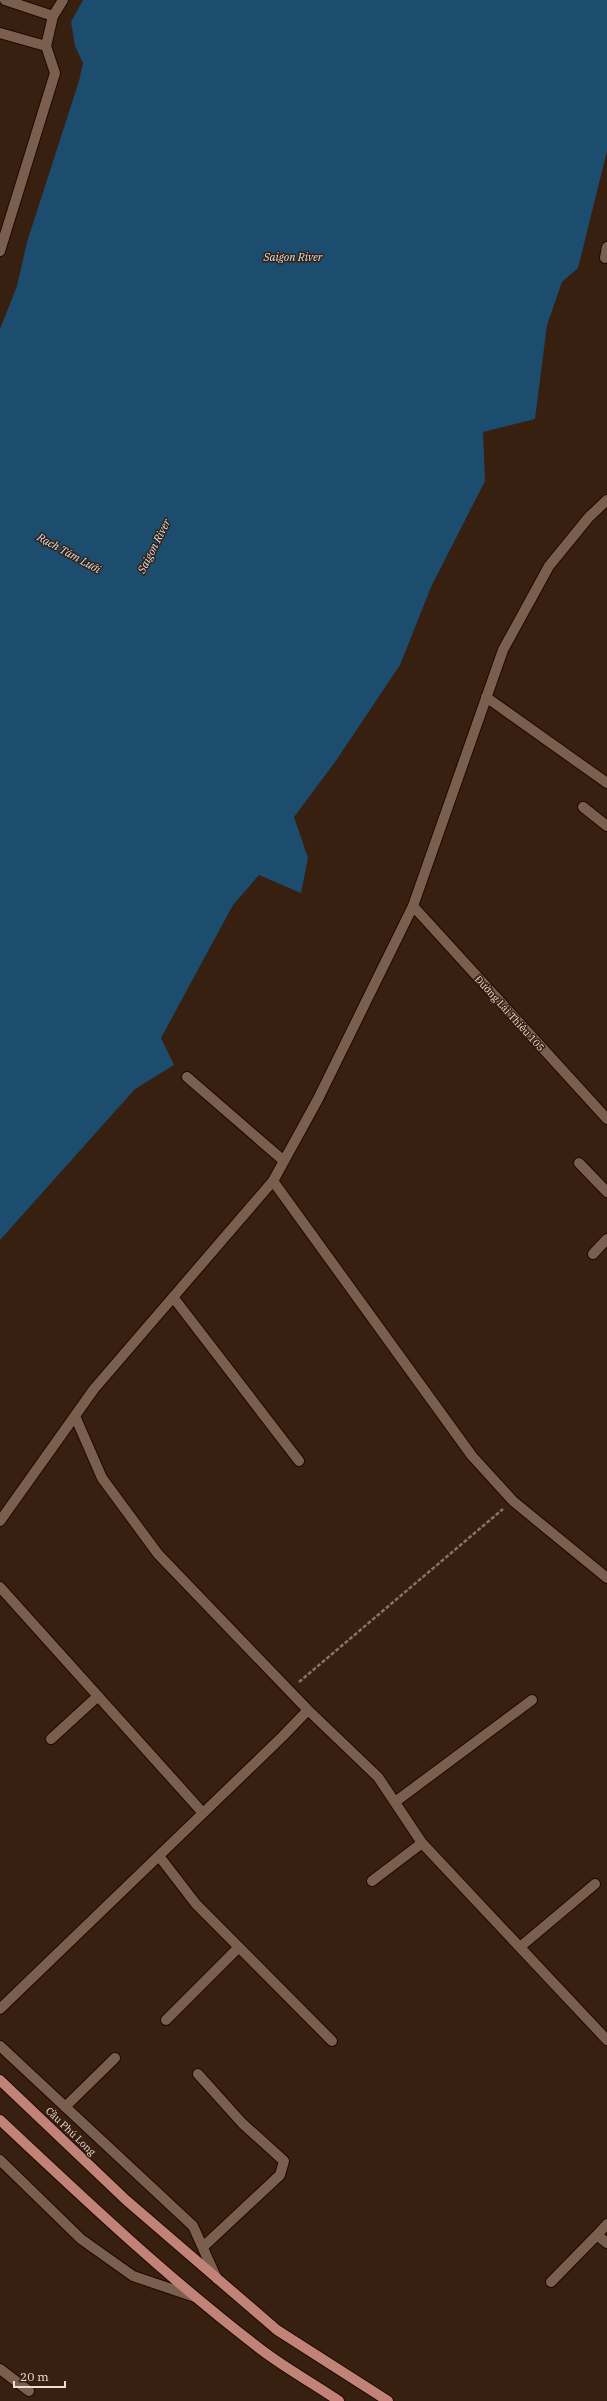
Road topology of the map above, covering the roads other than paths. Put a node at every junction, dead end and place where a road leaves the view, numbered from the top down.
1 (5, 0) edge
2 (63, 0) edge
3 (53, 16) junction
4 (0, 33) edge
5 (46, 46) junction
6 (607, 246) edge
7 (0, 251) edge
8 (605, 258) dead end
9 (607, 500) edge
10 (486, 697) junction
11 (607, 784) edge
12 (583, 807) dead end
13 (607, 826) edge
14 (413, 906) junction
15 (187, 1077) dead end
16 (607, 1119) edge
17 (284, 1161) junction
18 (579, 1163) dead end
19 (273, 1180) junction
20 (607, 1192) edge
21 (607, 1239) edge
22 (593, 1254) dead end
23 (173, 1297) junction
24 (75, 1416) junction
25 (299, 1461) dead end
26 (0, 1521) edge
27 (607, 1578) edge
28 (0, 1587) edge
29 (98, 1696) junction
30 (532, 1700) dead end
31 (308, 1710) junction
32 (51, 1739) dead end
33 (395, 1802) junction
34 (203, 1813) junction
35 (422, 1843) junction
36 (158, 1856) junction
37 (372, 1881) dead end
38 (595, 1884) dead end
39 (520, 1947) junction
40 (238, 1948) junction
41 (0, 2009) edge
42 (166, 2020) dead end
43 (607, 2040) edge
44 (332, 2041) dead end
45 (0, 2046) edge
46 (115, 2058) dead end
47 (198, 2074) dead end
48 (0, 2080) edge
49 (65, 2108) junction
50 (0, 2120) edge
51 (0, 2160) edge
52 (607, 2224) edge
53 (597, 2235) junction
54 (607, 2243) edge
55 (203, 2247) junction
56 (218, 2281) junction
57 (551, 2282) dead end
58 (196, 2297) junction
59 (0, 2369) edge
60 (29, 2391) dead end
61 (339, 2401) edge
62 (388, 2401) edge

1 - 3 street
2 - 3 street
3 - 5 street
4 - 5 street
5 - 7 street
6 - 8 street
9 - 10 street
10 - 11 street
10 - 14 street
12 - 13 street
14 - 16 street, Đường Lái Thiêu 105
14 - 17 street
15 - 17 street
17 - 19 street
18 - 20 street
19 - 23 street
19 - 27 street
21 - 22 street
23 - 24 street
23 - 25 street
24 - 26 street
24 - 31 street
28 - 29 street
29 - 32 street
29 - 34 street
30 - 33 street
31 - 33 street
31 - 34 street
33 - 35 street
34 - 36 street
35 - 37 street
35 - 39 street
36 - 40 street
36 - 41 street
38 - 39 street
39 - 43 street
40 - 42 street
40 - 44 street
45 - 49 street
46 - 49 street
47 - 55 street
48 - 56 main road, Cầu Phú Long
49 - 55 street
50 - 58 main road
51 - 58 street
52 - 53 street
53 - 54 street
53 - 57 street
55 - 56 street
56 - 62 main road, Cầu Phú Long
58 - 61 main road
59 - 60 street

